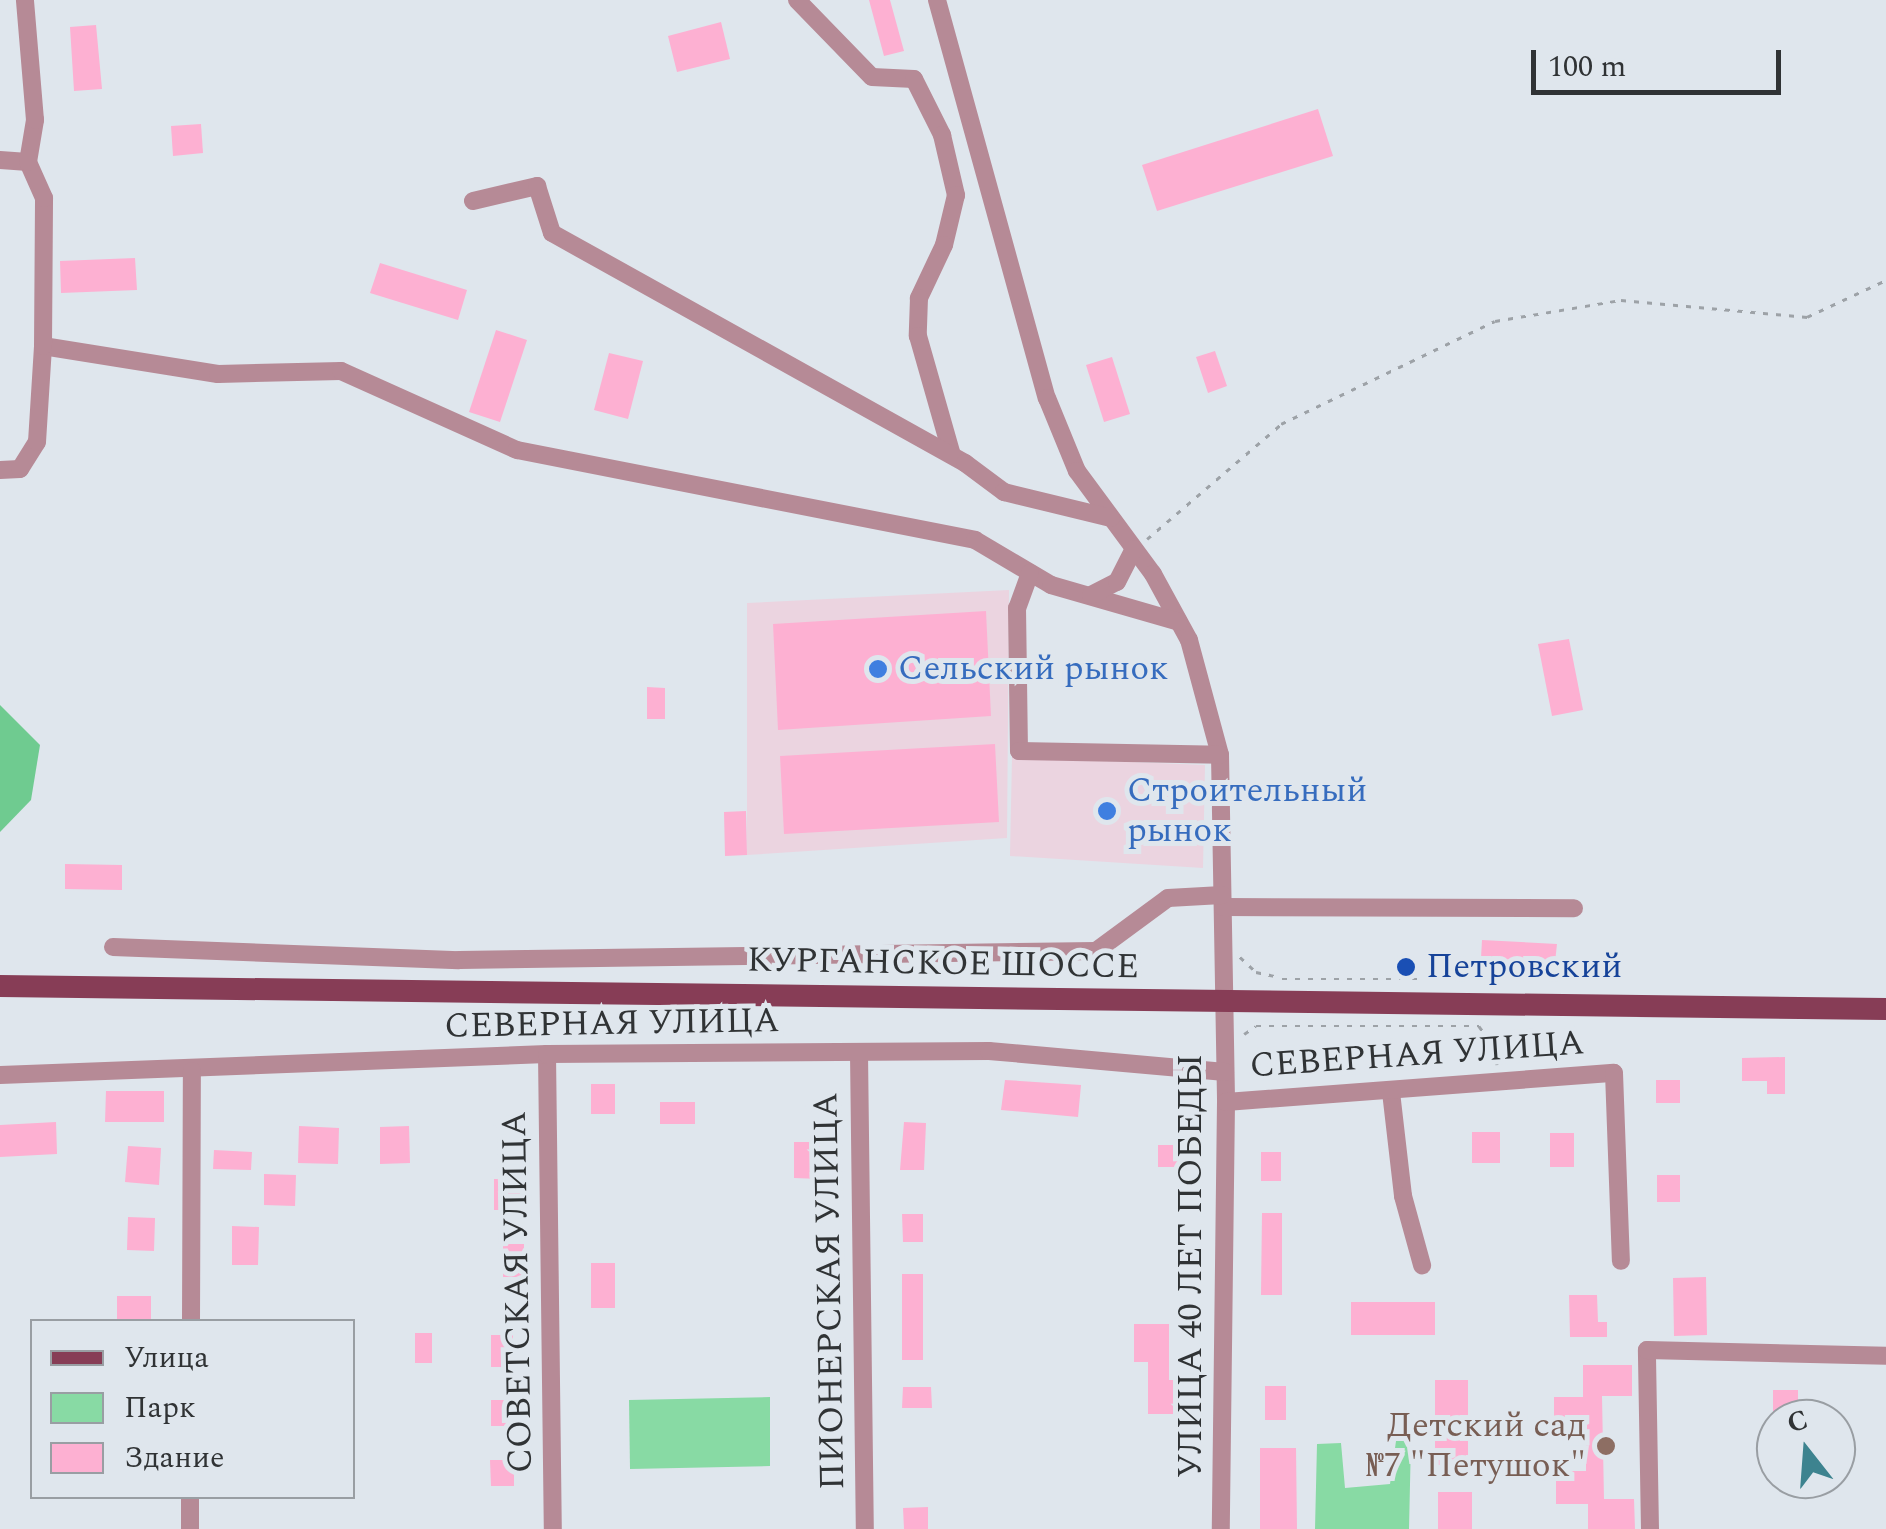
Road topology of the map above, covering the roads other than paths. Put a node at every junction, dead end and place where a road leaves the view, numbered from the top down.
1 (25, 0) edge
2 (797, 0) edge
3 (937, 0) edge
4 (0, 160) edge
5 (28, 162) junction
6 (473, 201) dead end
7 (43, 346) junction
8 (952, 456) junction
9 (0, 470) edge
10 (1111, 518) junction
11 (1134, 549) junction
12 (1030, 573) junction
13 (1091, 595) junction
14 (1180, 622) junction
15 (1220, 755) junction
16 (1223, 901) junction
17 (1574, 908) dead end
18 (113, 947) dead end
19 (0, 986) edge
20 (1224, 1002) junction
21 (1886, 1009) edge
22 (859, 1052) junction
23 (547, 1054) junction
24 (192, 1070) junction
25 (1225, 1072) junction
26 (0, 1075) edge
27 (1392, 1092) junction
28 (1226, 1102) junction
29 (1622, 1261) dead end
30 (1422, 1264) dead end
31 (191, 1319) edge
32 (1886, 1356) edge
33 (190, 1499) edge
34 (190, 1529) edge
35 (553, 1529) edge
36 (866, 1529) edge
37 (1222, 1529) edge
38 (1650, 1529) edge

1 - 5 street
2 - 8 street
3 - 10 street, УЛИЦА 40 ЛЕТ ПОБЕДЫ
4 - 5 street
5 - 7 street
6 - 8 street
7 - 9 street
7 - 12 street
8 - 10 street
10 - 11 street, УЛИЦА 40 ЛЕТ ПОБЕДЫ
11 - 13 street
11 - 14 street, УЛИЦА 40 ЛЕТ ПОБЕДЫ
12 - 13 street
12 - 15 street
13 - 14 street
14 - 15 street, УЛИЦА 40 ЛЕТ ПОБЕДЫ
15 - 16 street, УЛИЦА 40 ЛЕТ ПОБЕДЫ
16 - 17 street
16 - 18 street
16 - 20 street, УЛИЦА 40 ЛЕТ ПОБЕДЫ
19 - 20 main road, КУРГАНСКОЕ ШОССЕ
20 - 21 main road, КУРГАНСКОЕ ШОССЕ
20 - 25 street, УЛИЦА 40 ЛЕТ ПОБЕДЫ
22 - 23 street, СЕВЕРНАЯ УЛИЦА
22 - 25 street, СЕВЕРНАЯ УЛИЦА
22 - 36 street, ПИОНЕРСКАЯ УЛИЦА
23 - 24 street, СЕВЕРНАЯ УЛИЦА
23 - 35 street, СОВЕТСКАЯ УЛИЦА
24 - 26 street, СЕВЕРНАЯ УЛИЦА
24 - 31 street
25 - 28 street, УЛИЦА 40 ЛЕТ ПОБЕДЫ
27 - 28 street, СЕВЕРНАЯ УЛИЦА
27 - 29 street, СЕВЕРНАЯ УЛИЦА
27 - 30 street
28 - 37 street, УЛИЦА 40 ЛЕТ ПОБЕДЫ
32 - 38 street
33 - 34 street

